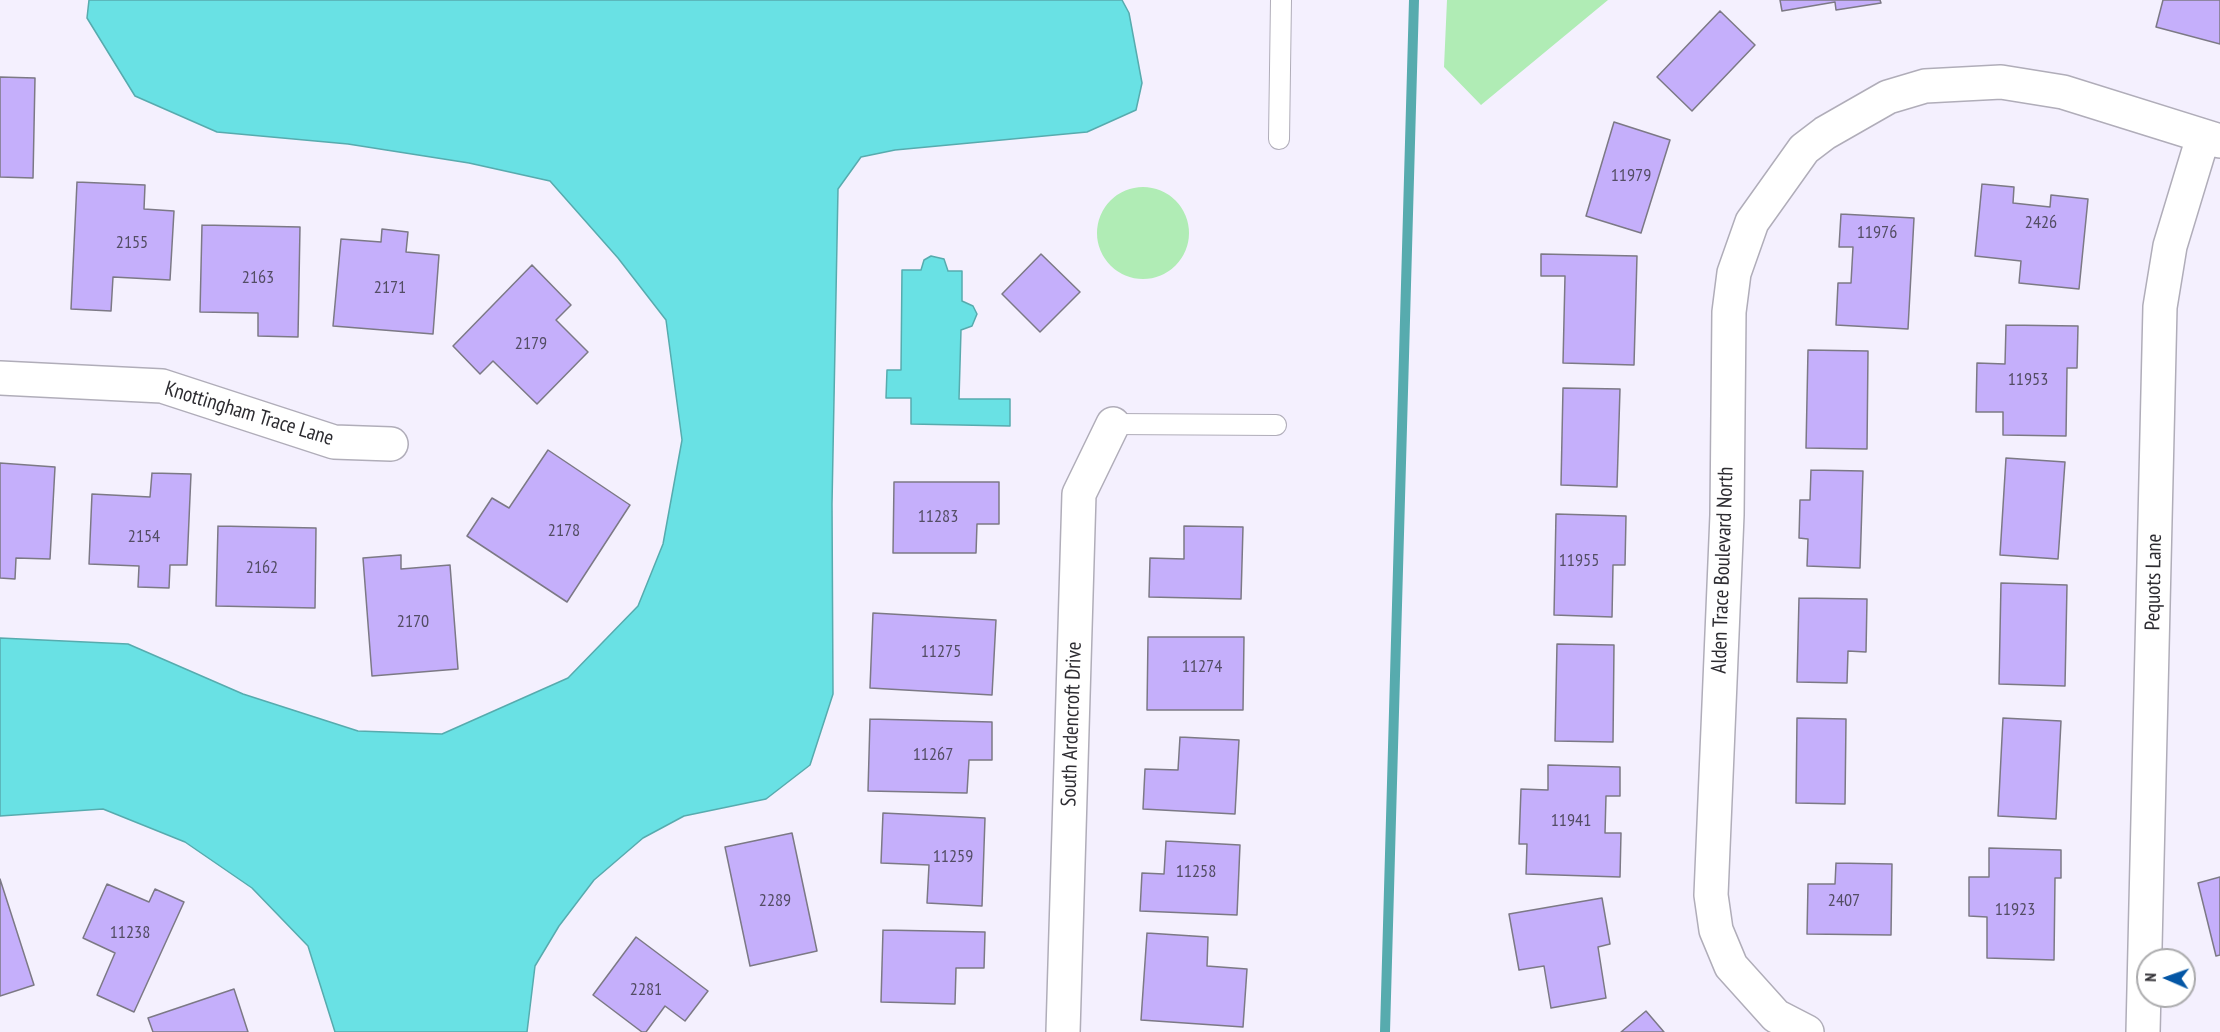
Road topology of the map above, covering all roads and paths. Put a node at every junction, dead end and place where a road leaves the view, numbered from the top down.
1 (1281, 0) edge
2 (1279, 139) dead end
3 (2211, 139) edge
4 (0, 378) edge
5 (1113, 424) joint
6 (1276, 426) dead end
7 (391, 444) dead end
8 (1064, 1032) edge
9 (1807, 1032) edge
10 (2143, 1032) edge

1 - 2 lane
3 - 9 street, Alden Trace Boulevard North
3 - 10 street, Pequots Lane
4 - 7 street, Knottingham Trace Lane
5 - 6 lane
5 - 8 street, South Ardencroft Drive

